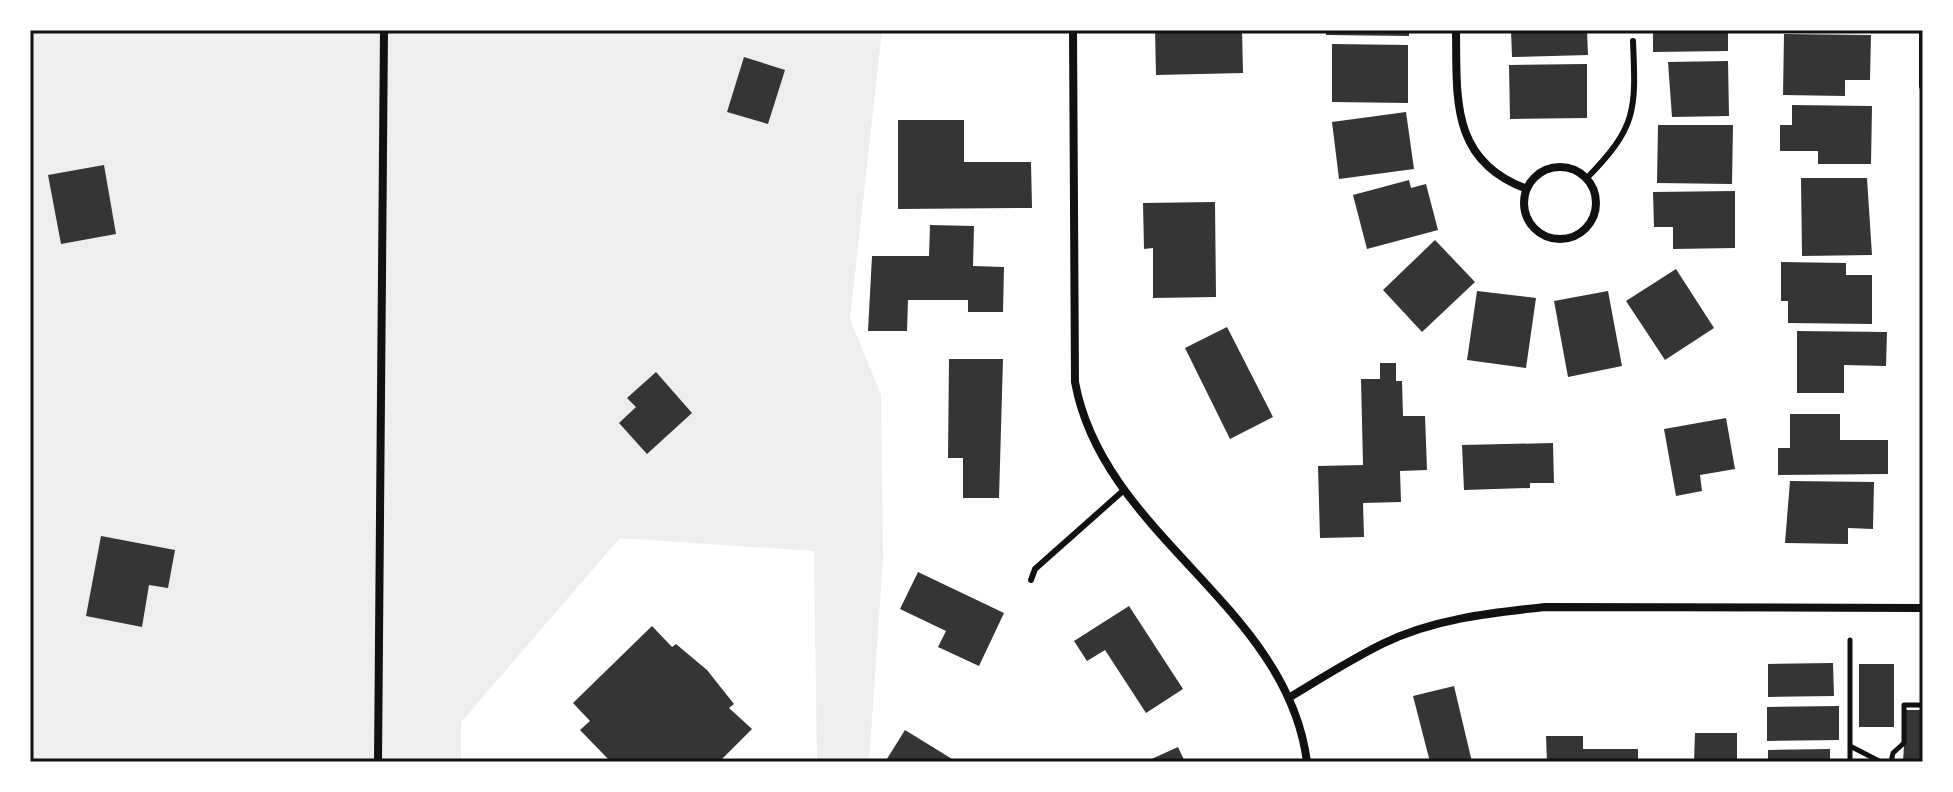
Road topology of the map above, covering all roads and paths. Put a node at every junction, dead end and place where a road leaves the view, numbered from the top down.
1 (384, 30) edge
2 (1073, 30) edge
3 (1456, 30) edge
4 (1923, 30) edge
5 (1633, 41) dead end
6 (1923, 86) edge
7 (1586, 179) junction
8 (1527, 189) junction
9 (1124, 490) junction
10 (1031, 580) dead end
11 (1923, 608) edge
12 (1850, 640) dead end
13 (1290, 697) junction
14 (1923, 705) edge
15 (1850, 746) junction
16 (378, 762) edge
17 (1307, 762) edge
18 (1850, 762) edge
19 (1881, 762) edge
20 (1891, 762) edge

1 - 16 street
2 - 9 street
3 - 8 street
4 - 6 street
5 - 7 lane
7 - 8 street
7 - 8 street
9 - 10 lane
9 - 13 street
11 - 13 street
12 - 15 path
13 - 17 street
14 - 20 path
15 - 18 path
15 - 19 path

